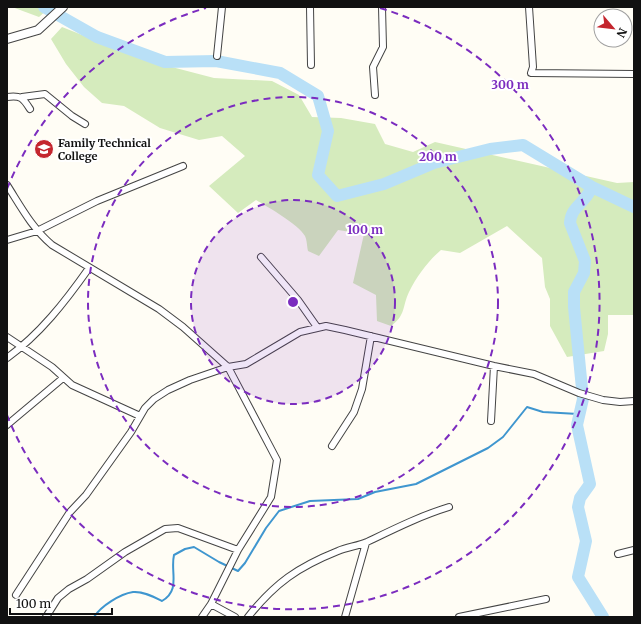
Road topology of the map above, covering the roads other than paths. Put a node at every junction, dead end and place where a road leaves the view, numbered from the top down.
1 (63, 7) edge
2 (222, 7) edge
3 (310, 7) edge
4 (382, 7) edge
5 (529, 7) edge
6 (7, 39) edge
7 (217, 56) dead end
8 (311, 65) dead end
9 (634, 74) edge
10 (375, 95) dead end
11 (7, 97) edge
12 (22, 97) junction
13 (30, 109) dead end
14 (85, 124) dead end
15 (183, 166) dead end
16 (7, 185) edge
17 (37, 231) junction
18 (7, 240) edge
19 (261, 257) dead end
20 (89, 268) junction
21 (318, 327) junction
22 (371, 336) junction
23 (7, 337) edge
24 (22, 347) junction
25 (7, 358) edge
26 (494, 366) junction
27 (228, 368) junction
28 (63, 378) junction
29 (634, 401) edge
30 (140, 416) junction
31 (491, 421) dead end
32 (7, 425) edge
33 (332, 446) dead end
34 (449, 507) dead end
35 (366, 542) junction
36 (238, 550) junction
37 (634, 550) edge
38 (618, 554) dead end
39 (16, 595) dead end
40 (546, 600) dead end
41 (211, 604) junction
42 (46, 617) edge
43 (202, 617) edge
44 (235, 617) edge
45 (248, 617) edge
46 (345, 617) edge
47 (459, 617) edge

1 - 6 street
2 - 7 street
3 - 8 street
4 - 10 street
5 - 9 street
11 - 12 street
12 - 13 street
12 - 14 street
15 - 17 street
16 - 17 street
17 - 18 street
17 - 20 street
19 - 21 street
20 - 24 street
20 - 27 street
21 - 22 street
21 - 27 street
22 - 26 street
22 - 33 street
23 - 24 street
24 - 25 street
24 - 28 street
26 - 29 street
26 - 31 street
27 - 30 street
27 - 36 street
28 - 30 street
28 - 32 street
30 - 39 street
34 - 35 street
35 - 45 street
35 - 46 street
36 - 41 street
36 - 42 street
37 - 38 street
40 - 47 street
41 - 43 street
41 - 44 street

